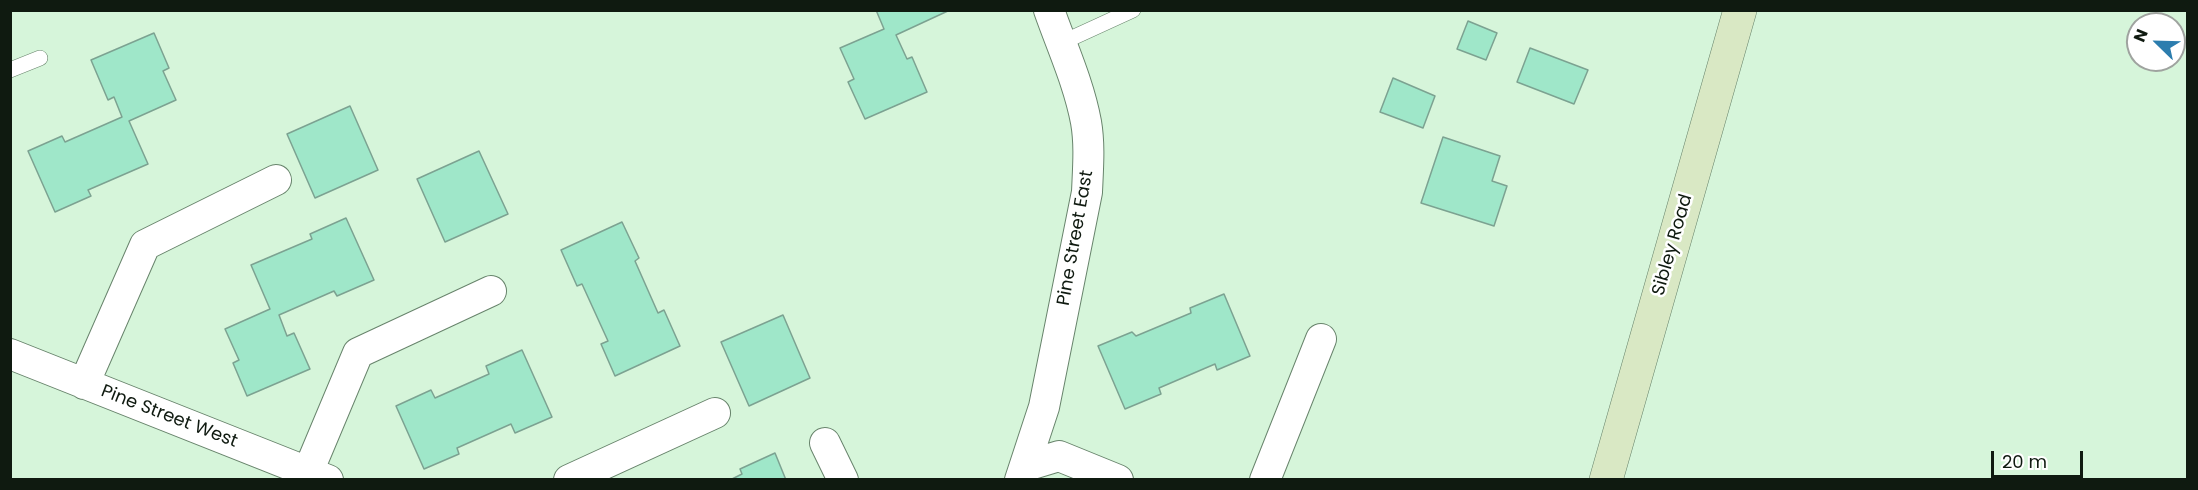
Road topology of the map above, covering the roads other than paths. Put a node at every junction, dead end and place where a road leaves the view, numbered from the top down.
1 (1049, 10) edge
2 (1133, 10) edge
3 (1740, 10) edge
4 (1061, 43) junction
5 (39, 58) dead end
6 (10, 70) edge
7 (276, 180) dead end
8 (491, 291) dead end
9 (1321, 339) dead end
10 (10, 354) edge
11 (84, 384) junction
12 (715, 413) dead end
13 (825, 443) dead end
14 (1026, 475) edge
15 (318, 476) edge
16 (569, 480) edge
17 (843, 480) edge
18 (1118, 480) edge
19 (1265, 480) edge
20 (1606, 480) edge

1 - 4 street, Pine Street East
2 - 4 lane
3 - 20 main road, Sibley Road
4 - 14 street, Pine Street East
5 - 6 lane
7 - 11 street
8 - 15 street
9 - 19 street
10 - 11 street, Pine Street West
11 - 15 street, Pine Street West
12 - 16 street
13 - 17 street
14 - 18 street

